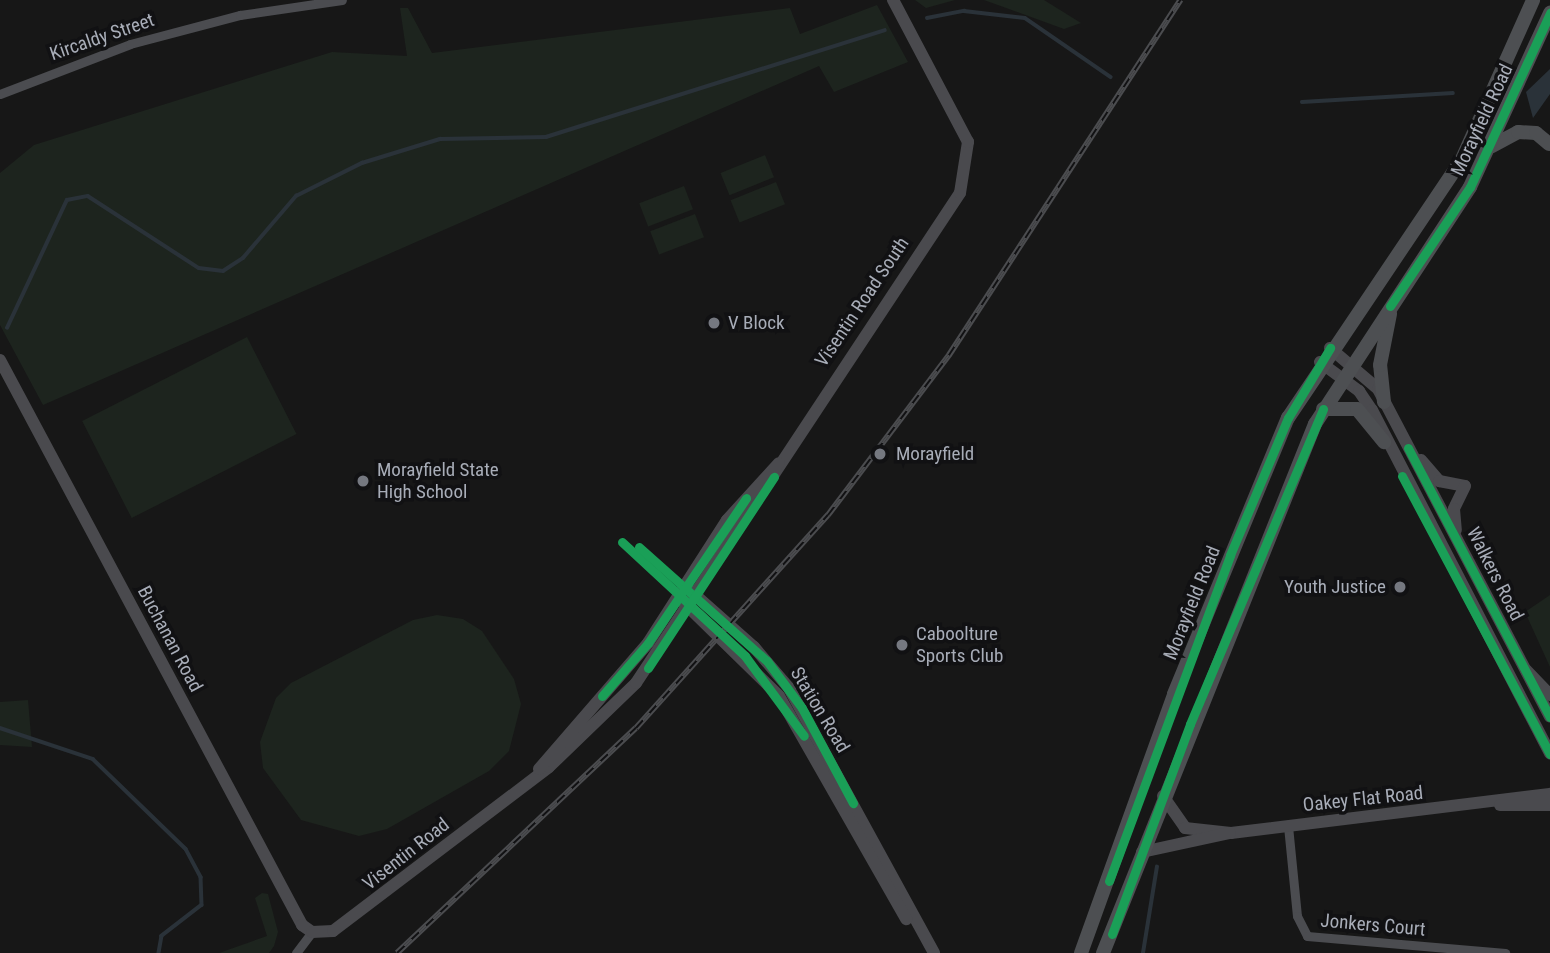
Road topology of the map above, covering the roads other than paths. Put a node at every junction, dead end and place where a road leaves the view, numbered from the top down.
1 (342, 0) edge
2 (893, 0) edge
3 (1533, 0) edge
4 (303, 3) edge
5 (1550, 13) edge
6 (0, 93) edge
7 (1550, 145) edge
8 (1492, 146) junction
9 (1390, 306) junction
10 (1330, 348) junction
11 (0, 360) edge
12 (1320, 362) junction
13 (1352, 363) junction
14 (1341, 378) junction
15 (1384, 402) junction
16 (1323, 409) junction
17 (1403, 438) junction
18 (1384, 442) junction
19 (1456, 538) junction
20 (687, 596) junction
21 (1526, 670) junction
22 (1550, 695) edge
23 (1550, 717) edge
24 (1550, 754) edge
25 (1550, 794) edge
26 (1163, 796) junction
27 (1499, 805) junction
28 (1550, 805) edge
29 (1288, 826) junction
30 (1231, 833) junction
31 (1142, 852) junction
32 (312, 932) junction
33 (296, 953) edge
34 (927, 953) edge
35 (934, 953) edge
36 (1081, 953) edge
37 (1103, 953) edge
38 (1505, 953) edge

1 - 4 street, Kircaldy Street
2 - 20 main road, Visentin Road South
3 - 10 main road, Morayfield Road
4 - 6 street, Kircaldy Street
5 - 8 main road, Morayfield Road
7 - 8 main road
8 - 9 main road, Morayfield Road
9 - 13 main road, Morayfield Road
9 - 15 main road
10 - 12 main road, Morayfield Road
10 - 13 main road, Walkers Road
11 - 32 main road, Buchanan Road
12 - 14 main road, Walkers Road
12 - 36 main road, Morayfield Road
13 - 14 main road, Morayfield Road
13 - 15 main road, Walkers Road
14 - 16 main road, Morayfield Road
14 - 18 main road, Walkers Road
15 - 17 main road, Walkers Road
16 - 18 main road
16 - 26 main road, Morayfield Road
17 - 19 main road, Walkers Road
17 - 19 main road
18 - 24 main road, Walkers Road
19 - 21 main road, Walkers Road
20 - 32 main road, Visentin Road
20 - 34 main road, Station Road
20 - 35 main road, Station Road
21 - 22 main road
21 - 23 main road, Walkers Road
25 - 27 main road, Oakey Flat Road
26 - 30 main road, Oakey Flat Road
26 - 31 main road, Morayfield Road
27 - 28 main road, Oakey Flat Road
27 - 29 main road, Oakey Flat Road
29 - 30 main road, Oakey Flat Road
29 - 38 street, Jonkers Court
30 - 31 main road, Oakey Flat Road
31 - 37 main road, Morayfield Road
32 - 33 street

